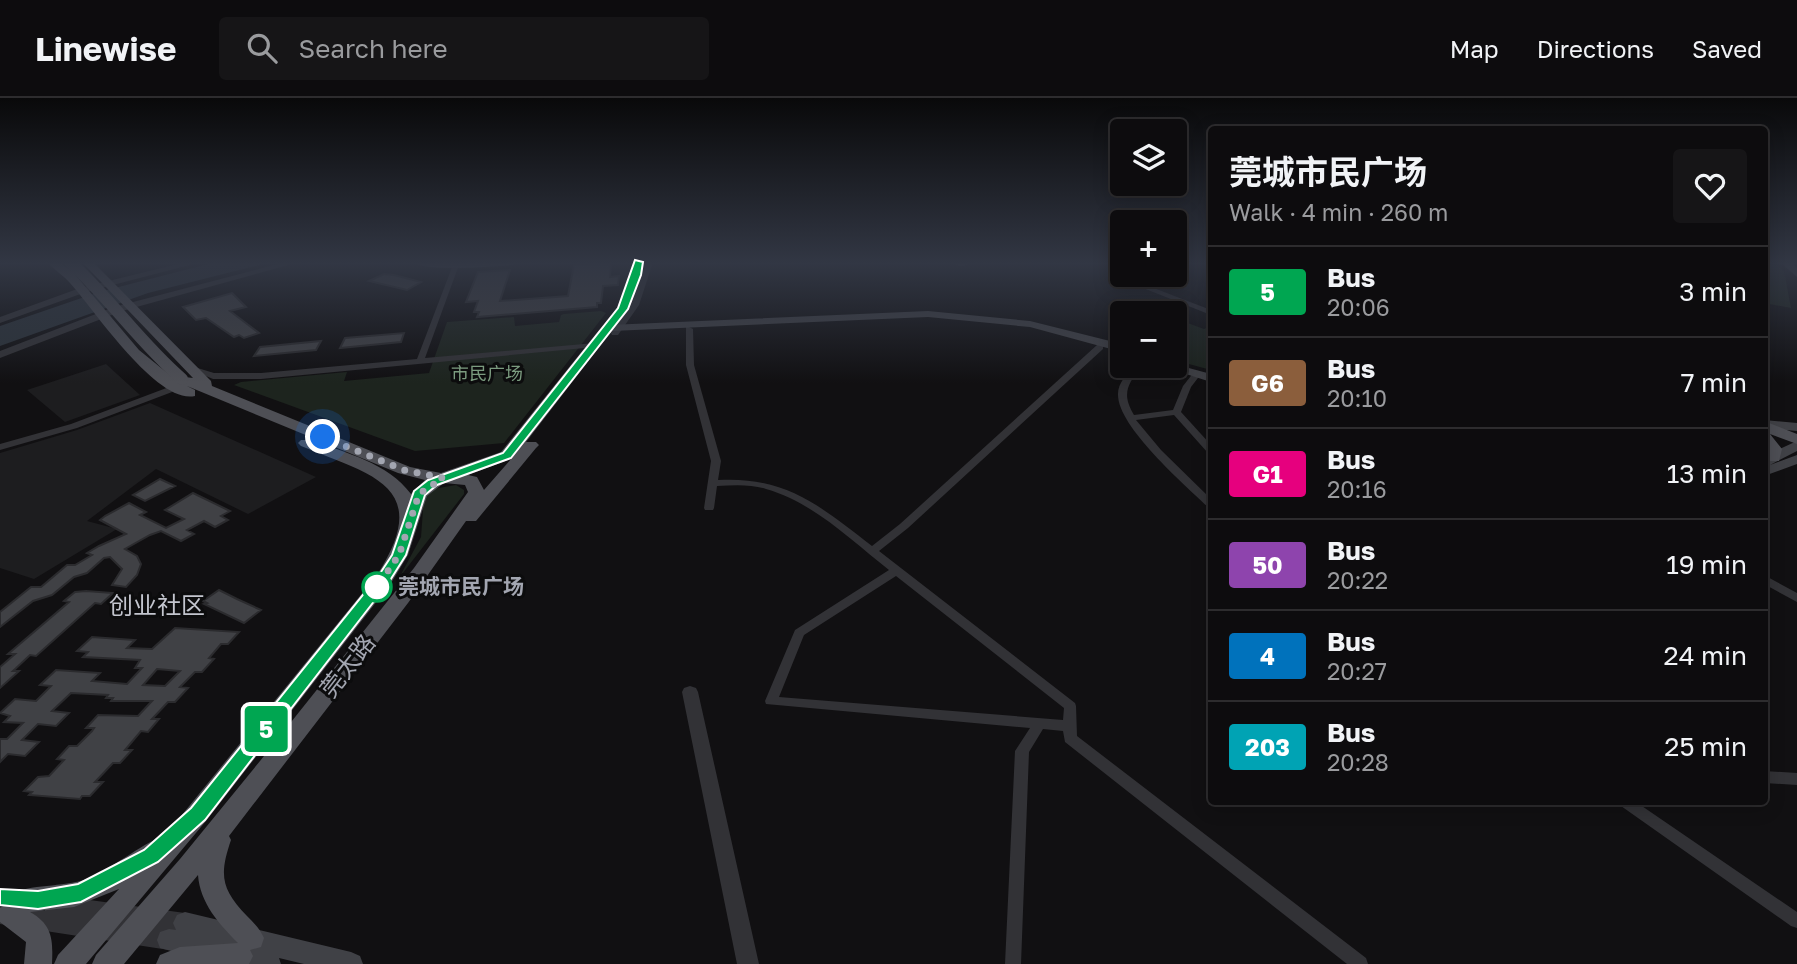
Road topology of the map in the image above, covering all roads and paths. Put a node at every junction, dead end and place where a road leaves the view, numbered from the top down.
1 (53, 302) edge
2 (92, 302) edge
3 (118, 302) edge
4 (442, 302) edge
5 (626, 302) edge
6 (1184, 302) edge
7 (129, 303) joint
8 (1208, 312) edge
9 (101, 313) junction
10 (0, 320) edge
11 (689, 329) junction
12 (608, 333) junction
13 (1110, 345) edge
14 (1100, 347) junction
15 (1110, 350) edge
16 (0, 355) edge
17 (421, 359) junction
18 (1187, 368) edge
19 (1187, 372) edge
20 (1196, 374) junction
21 (1208, 375) edge
22 (1208, 376) edge
23 (182, 377) junction
24 (1128, 378) edge
25 (207, 395) junction
26 (230, 398) junction
27 (1176, 412) junction
28 (1132, 418) junction
29 (1768, 427) edge
30 (1797, 427) edge
31 (1768, 429) edge
32 (1768, 441) edge
33 (1797, 442) edge
34 (0, 447) edge
35 (1208, 448) edge
36 (1783, 461) edge
37 (463, 472) junction
38 (412, 473) junction
39 (443, 478) junction
40 (713, 482) junction
41 (1208, 501) edge
42 (709, 508) dead end
43 (409, 519) junction
44 (873, 551) junction
45 (437, 553) junction
46 (898, 570) junction
47 (1768, 581) edge
48 (1797, 598) edge
49 (690, 692) dead end
50 (1039, 724) junction
51 (1070, 726) junction
52 (1768, 777) edge
53 (1797, 779) edge
54 (1630, 805) edge
55 (198, 814) junction
56 (227, 821) junction
57 (8, 907) edge
58 (108, 920) junction
59 (1797, 921) edge
60 (140, 926) junction
61 (175, 943) edge
62 (245, 947) junction
63 (38, 964) edge
64 (68, 964) edge
65 (106, 964) edge
66 (269, 964) edge
67 (351, 964) edge
68 (748, 964) edge
69 (1013, 964) edge
70 (1360, 964) edge

1 - 10 street
2 - 9 main road
3 - 23 main road, bridge
4 - 17 street
5 - 12 street
6 - 8 street
7 - 9 street
7 - 23 main road
9 - 16 street
9 - 23 main road
11 - 12 main road
11 - 14 main road
11 - 40 street
12 - 13 main road
12 - 17 street
12 - 37 main road
12 - 45 main road
14 - 15 main road
14 - 44 street
17 - 23 street
18 - 21 main road
19 - 20 main road
20 - 22 main road
20 - 27 street
23 - 25 main road
23 - 26 main road
23 - 34 street
24 - 28 street
25 - 26 main road
25 - 43 main road
26 - 38 main road
27 - 28 street
27 - 35 street
28 - 41 street
29 - 30 main road
31 - 33 main road
32 - 36 main road
33 - 36 main road
37 - 38 main road
37 - 39 main road
38 - 39 main road
39 - 43 main road, 莞太路
39 - 45 main road, 莞太路
40 - 42 street
40 - 44 street
43 - 55 main road, 莞太路
44 - 46 street
45 - 56 main road, 莞太路
46 - 50 street
46 - 51 street
47 - 48 street
49 - 68 street
50 - 51 street
50 - 69 street
51 - 70 street
52 - 53 street
54 - 59 street
55 - 57 main road
55 - 58 main road, 莞太路
56 - 60 main road, 莞太路
56 - 62 main road
57 - 58 street
57 - 63 main road
58 - 60 street
58 - 64 main road, 莞太路
60 - 61 street
60 - 65 main road, 莞太路
61 - 62 main road
61 - 62 main road
62 - 66 main road
62 - 67 main road

